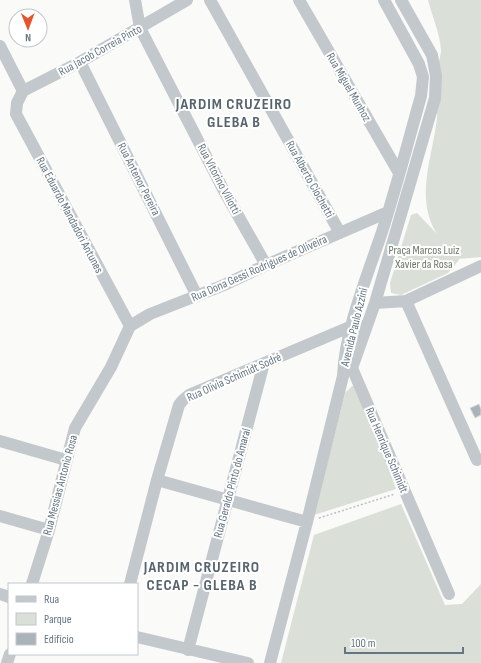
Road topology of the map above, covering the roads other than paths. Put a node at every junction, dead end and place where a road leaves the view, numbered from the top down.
1 (135, 0) edge
2 (187, 0) edge
3 (210, 0) edge
4 (299, 0) edge
5 (384, 0) edge
6 (401, 0) edge
7 (140, 28) junction
8 (0, 46) edge
9 (80, 62) junction
10 (23, 91) junction
11 (399, 174) junction
12 (388, 212) junction
13 (340, 233) junction
14 (266, 265) junction
15 (481, 266) edge
16 (197, 296) junction
17 (359, 300) junction
18 (406, 301) junction
19 (375, 303) junction
20 (369, 321) junction
21 (130, 326) junction
22 (352, 326) junction
23 (264, 363) junction
24 (346, 369) junction
25 (0, 441) edge
26 (66, 460) junction
27 (477, 460) dead end
28 (157, 480) junction
29 (227, 500) junction
30 (0, 516) edge
31 (307, 522) junction
32 (49, 530) junction
33 (32, 583) edge
34 (130, 583) edge
35 (449, 594) dead end
36 (138, 637) edge
37 (188, 650) junction
38 (248, 663) edge
39 (270, 663) edge

1 - 7 street, Rua Vitorino Viliotti
2 - 7 street, Rua Jacob Correia Pinto
3 - 13 street, Rua Alberto Ciochetti
4 - 11 street, Rua Miguel Munhoz
5 - 11 street, Avenida Paulo Azzini
6 - 19 street, Avenida Paulo Azzini
7 - 9 street, Rua Jacob Correia Pinto
7 - 14 street, Rua Vitorino Viliotti
8 - 10 street
9 - 10 street, Rua Jacob Correia Pinto
9 - 16 street, Rua Antenor Pereira
10 - 21 street, Rua Eduardo Mandadori Antunes
11 - 12 street, Avenida Paulo Azzini
12 - 13 street, Rua Dona Gessi Rodrigues de Oliveira
12 - 17 street, Avenida Paulo Azzini
13 - 14 street, Rua Dona Gessi Rodrigues de Oliveira
14 - 16 street, Rua Dona Gessi Rodrigues de Oliveira
15 - 18 street
16 - 21 street, Rua Dona Gessi Rodrigues de Oliveira
17 - 19 street
17 - 22 street, Avenida Paulo Azzini
18 - 19 street
18 - 27 street
19 - 20 street
20 - 22 street, Rua Olivia Schimidt Sodré
20 - 24 street
21 - 26 street, Rua Messias Antonio Rosa
22 - 23 street, Rua Olivia Schimidt Sodré
22 - 24 street, Avenida Paulo Azzini
23 - 28 street, Rua Olivia Schimidt Sodré
23 - 29 street, Rua Geraldo Pinto do Amaral
24 - 31 street, Avenida Paulo Azzini
24 - 35 street, Rua Henrique Schimidt
25 - 26 street
26 - 32 street, Rua Messias Antonio Rosa
28 - 29 street
28 - 34 street, Rua Olivia Schimidt Sodré
29 - 31 street
29 - 37 street, Rua Geraldo Pinto do Amaral
30 - 32 street
31 - 39 street, Avenida Paulo Azzini
32 - 33 street, Rua Messias Antonio Rosa
36 - 37 street
37 - 38 street

